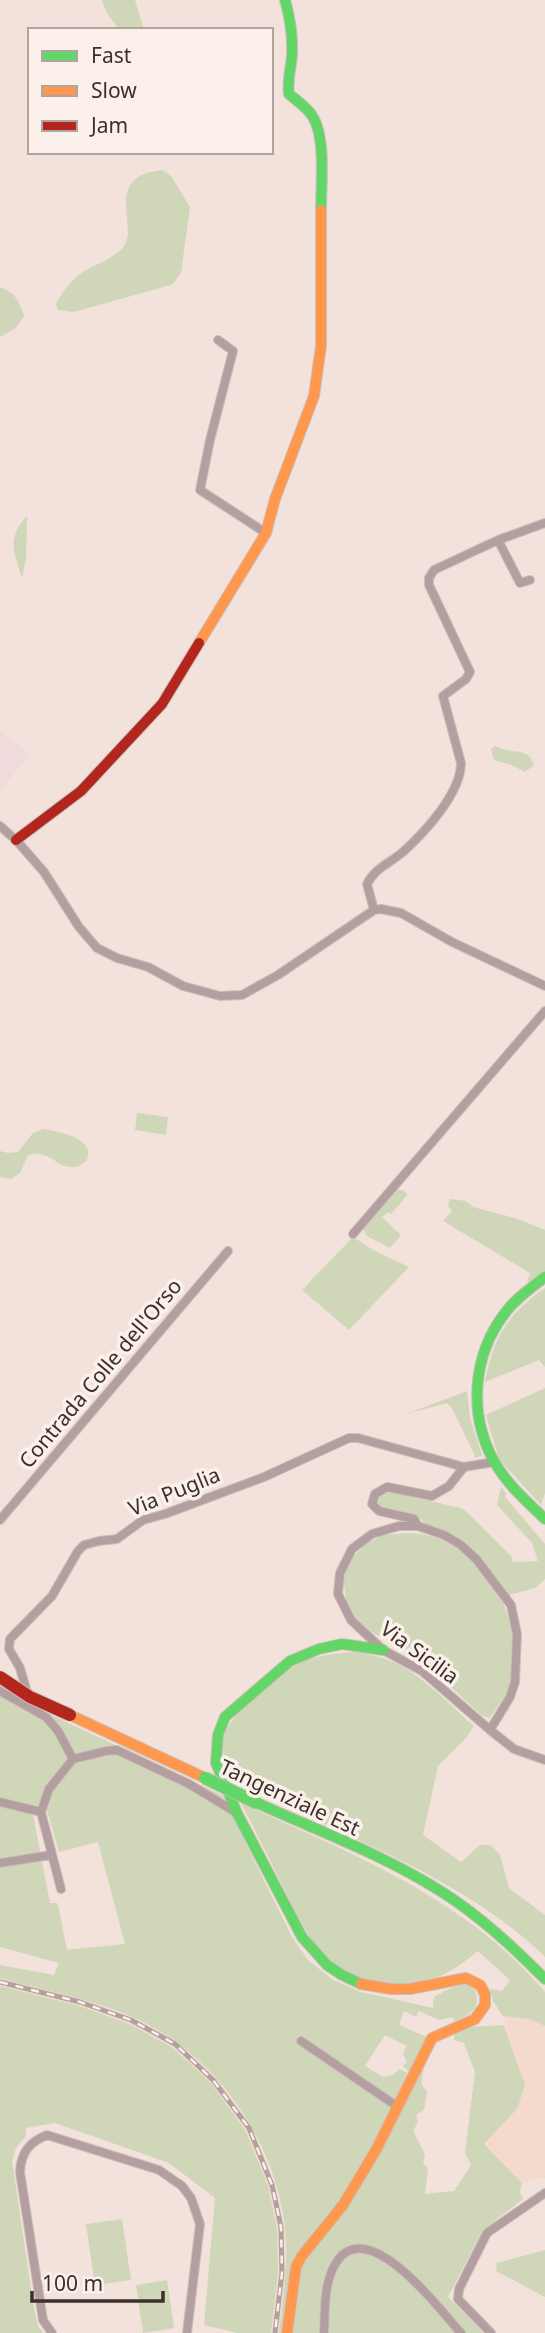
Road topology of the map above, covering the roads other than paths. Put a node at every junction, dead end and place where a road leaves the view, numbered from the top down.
1 (285, 0) edge
2 (218, 340) dead end
3 (545, 523) edge
4 (266, 533) junction
5 (498, 540) junction
6 (530, 580) dead end
7 (0, 826) edge
8 (16, 840) junction
9 (374, 910) junction
10 (545, 986) edge
11 (545, 1011) edge
12 (353, 1234) dead end
13 (228, 1251) dead end
14 (545, 1277) edge
15 (494, 1462) junction
16 (464, 1467) junction
17 (544, 1519) edge
18 (0, 1520) edge
19 (418, 1526) junction
20 (383, 1650) junction
21 (0, 1677) edge
22 (0, 1691) edge
23 (32, 1709) junction
24 (490, 1730) junction
25 (74, 1759) junction
26 (545, 1760) edge
27 (0, 1802) edge
28 (41, 1812) junction
29 (237, 1813) junction
30 (51, 1855) junction
31 (0, 1863) edge
32 (61, 1889) dead end
33 (545, 1979) edge
34 (300, 2041) dead end
35 (398, 2107) junction
36 (545, 2193) edge
37 (52, 2333) edge
38 (187, 2333) edge
39 (287, 2333) edge
40 (324, 2333) edge
41 (461, 2333) edge
42 (491, 2333) edge

1 - 4 street
2 - 4 street
3 - 5 street
4 - 8 street
5 - 6 street
5 - 9 street
7 - 8 street
8 - 9 street
9 - 10 street
11 - 12 street
13 - 18 street, Contrada Colle dell'Orso
14 - 15 street
15 - 16 street, Via Puglia
15 - 17 street
16 - 19 street
16 - 23 street, Via Puglia
19 - 20 street, Via Sicilia
19 - 24 street, Via Sicilia
20 - 24 street, Via Sicilia
20 - 29 street
21 - 33 street, Tangenziale Est, bridge
22 - 23 street
23 - 25 street
24 - 26 street, Via Sicilia
25 - 28 street
25 - 29 street
27 - 28 street
28 - 30 street
29 - 35 street
30 - 31 street
30 - 32 street
34 - 35 street
35 - 39 street
36 - 42 street
37 - 38 street
40 - 41 street

